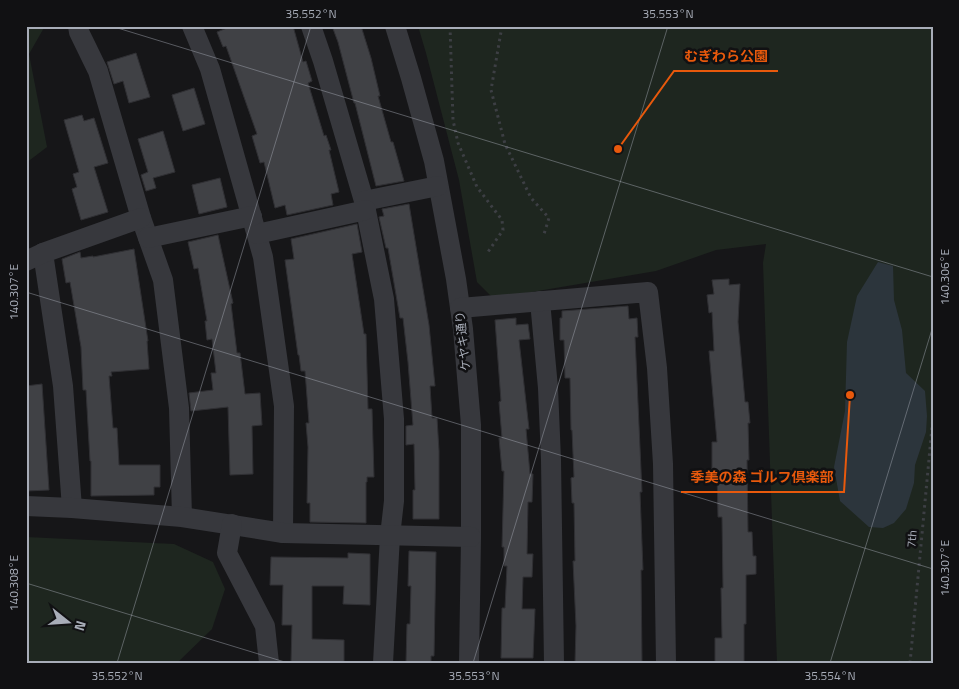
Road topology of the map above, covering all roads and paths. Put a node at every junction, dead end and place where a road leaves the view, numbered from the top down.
1 (78, 26) edge
2 (192, 26) edge
3 (311, 26) edge
4 (395, 26) edge
5 (450, 26) edge
6 (502, 26) edge
7 (438, 186) junction
8 (365, 206) junction
9 (141, 218) junction
10 (254, 225) junction
11 (544, 234) dead end
12 (148, 238) junction
13 (488, 252) dead end
14 (34, 257) edge
15 (540, 301) junction
16 (460, 308) junction
17 (933, 416) edge
18 (26, 506) edge
19 (72, 508) junction
20 (182, 518) junction
21 (232, 524) junction
22 (283, 533) junction
23 (390, 536) junction
24 (471, 536) junction
25 (269, 663) edge
26 (383, 663) edge
27 (468, 663) edge
28 (554, 663) edge
29 (666, 663) edge
30 (910, 663) edge

1 - 9 street
2 - 10 street
3 - 8 street
4 - 7 street, ケヤキ通り
5 - 13 path
6 - 11 path
7 - 8 street
7 - 16 street, ケヤキ通り
8 - 10 street
8 - 23 street
9 - 12 street
9 - 14 street
10 - 12 street
10 - 22 street
12 - 20 street
14 - 19 street
15 - 16 street
15 - 28 street
15 - 29 street
16 - 24 street, ケヤキ通り
17 - 30 path, 7th
18 - 19 street
19 - 20 street
20 - 21 street
21 - 22 street
21 - 25 street
22 - 23 street
23 - 24 street
23 - 26 street
24 - 27 street, ケヤキ通り

